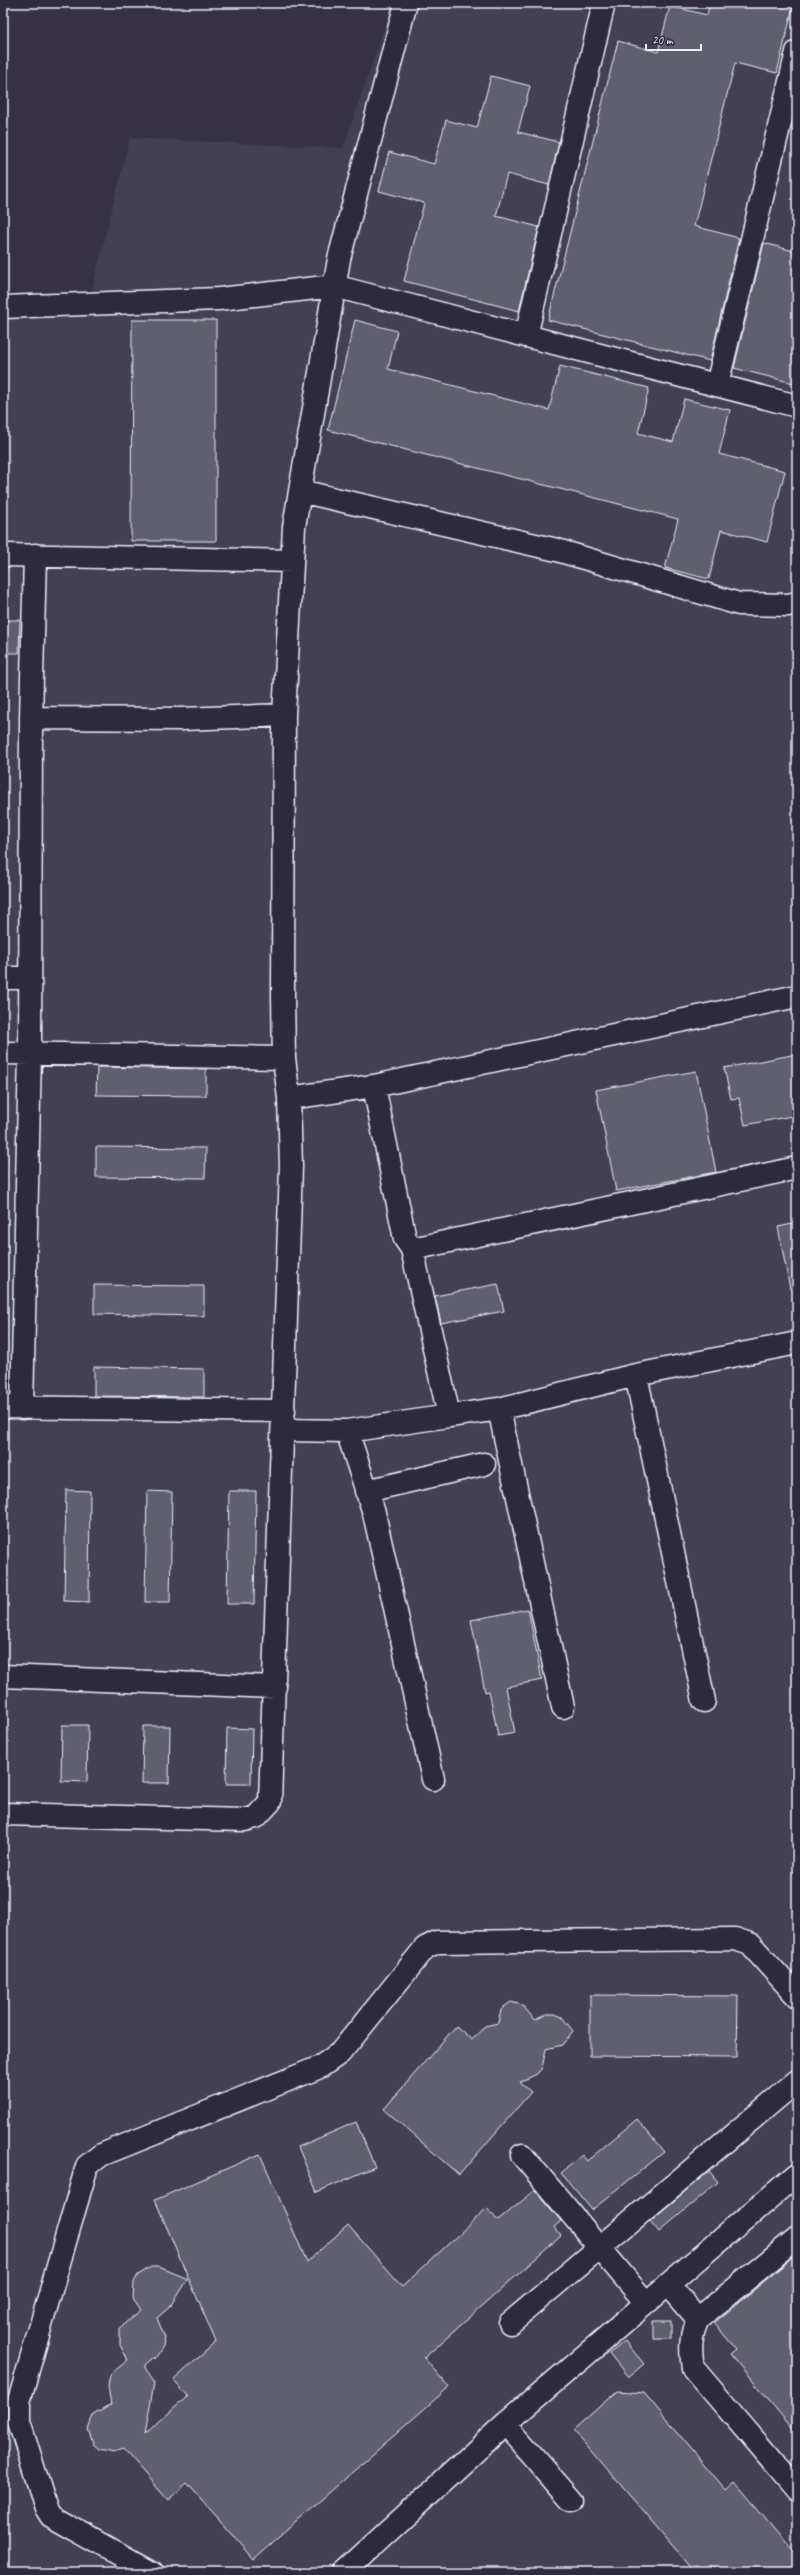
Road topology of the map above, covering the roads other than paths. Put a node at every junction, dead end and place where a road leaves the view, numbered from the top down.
1 (406, 3) edge
2 (604, 3) edge
3 (797, 52) edge
4 (334, 286) junction
5 (3, 307) edge
6 (526, 336) junction
7 (717, 385) junction
8 (797, 406) edge
9 (300, 491) junction
10 (3, 555) edge
11 (35, 555) junction
12 (292, 561) junction
13 (797, 602) edge
14 (284, 715) junction
15 (31, 718) junction
16 (3, 978) edge
17 (30, 978) junction
18 (797, 996) edge
19 (3, 1053) edge
20 (30, 1053) junction
21 (284, 1058) junction
22 (374, 1086) junction
23 (289, 1098) junction
24 (797, 1168) edge
25 (412, 1249) junction
26 (797, 1343) edge
27 (636, 1375) junction
28 (13, 1408) edge
29 (499, 1409) junction
30 (449, 1416) junction
31 (284, 1421) junction
32 (347, 1431) junction
33 (484, 1464) dead end
34 (366, 1491) junction
35 (3, 1676) edge
36 (275, 1687) junction
37 (704, 1701) dead end
38 (563, 1707) dead end
39 (433, 1779) dead end
40 (3, 1814) edge
41 (797, 1996) edge
42 (797, 2081) edge
43 (522, 2155) dead end
44 (797, 2174) edge
45 (797, 2238) edge
46 (600, 2248) junction
47 (668, 2284) junction
48 (646, 2303) junction
49 (698, 2319) junction
50 (510, 2323) dead end
51 (505, 2424) junction
52 (797, 2490) edge
53 (571, 2500) dead end
54 (151, 2572) edge
55 (344, 2572) edge

1 - 4 lane
2 - 6 lane
3 - 7 lane
4 - 5 lane
4 - 6 lane
4 - 9 lane
6 - 7 lane
7 - 8 lane
9 - 12 lane
9 - 13 lane
10 - 11 lane
11 - 12 lane
11 - 15 lane
12 - 14 lane
14 - 15 lane
14 - 21 lane
15 - 17 lane
16 - 17 lane
17 - 20 lane
18 - 22 lane
19 - 20 lane
20 - 21 lane
20 - 28 lane
21 - 23 lane
22 - 23 lane
22 - 25 lane
23 - 31 lane
24 - 25 lane
25 - 30 lane
26 - 27 lane
27 - 29 lane
27 - 37 lane
28 - 31 lane
29 - 30 lane
29 - 38 lane
30 - 32 lane
31 - 32 lane
31 - 36 lane
32 - 34 lane
33 - 34 lane
34 - 39 lane
35 - 36 lane
36 - 40 lane
41 - 54 lane
42 - 46 lane
43 - 46 lane
44 - 47 lane
45 - 49 lane
46 - 48 lane
46 - 50 lane
47 - 48 lane
47 - 49 lane
48 - 51 lane
49 - 52 lane
51 - 53 lane
51 - 55 lane

